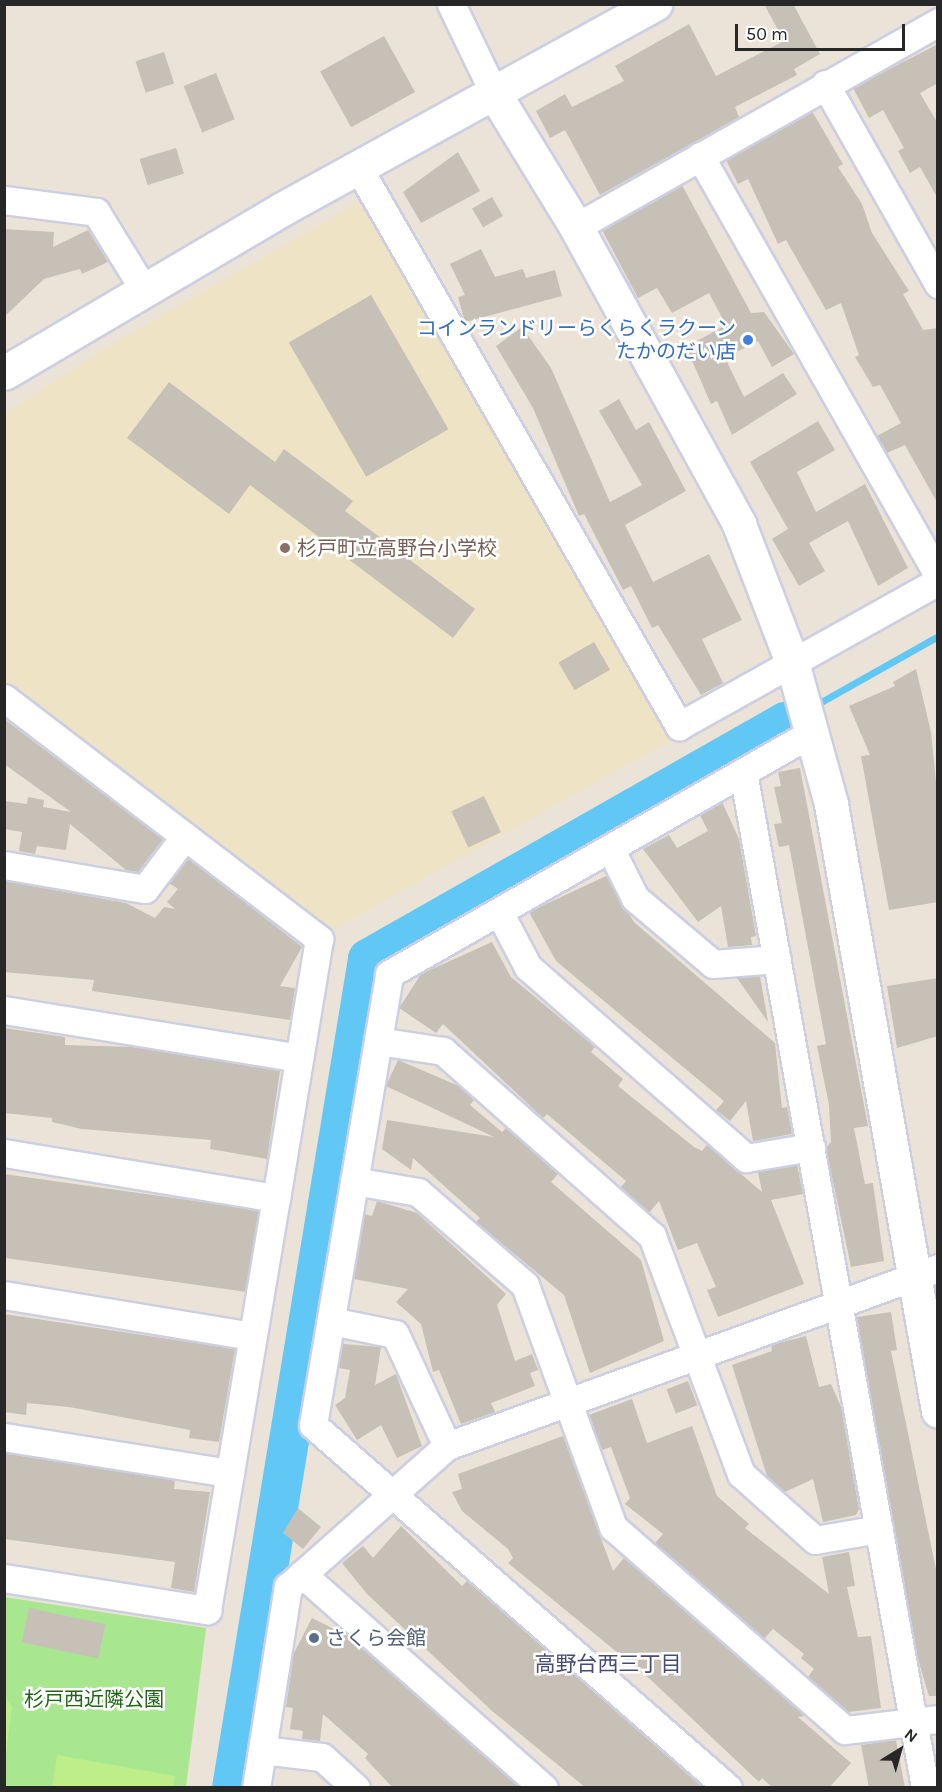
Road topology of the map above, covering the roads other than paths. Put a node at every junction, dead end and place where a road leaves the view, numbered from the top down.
1 (451, 4) edge
2 (655, 4) edge
3 (938, 22) edge
4 (825, 84) junction
5 (494, 93) junction
6 (700, 156) junction
7 (358, 167) junction
8 (4, 200) edge
9 (576, 227) junction
10 (938, 284) edge
11 (143, 288) junction
12 (4, 373) edge
13 (938, 575) edge
14 (938, 581) edge
15 (792, 662) junction
16 (4, 698) edge
17 (812, 733) junction
18 (743, 772) junction
19 (185, 836) junction
20 (610, 848) junction
21 (4, 865) edge
22 (499, 912) junction
23 (777, 959) junction
24 (4, 1010) edge
25 (378, 1041) junction
26 (299, 1058) junction
27 (811, 1147) junction
28 (4, 1153) edge
29 (354, 1181) junction
30 (276, 1198) junction
31 (926, 1272) edge
32 (4, 1295) edge
33 (839, 1305) junction
34 (331, 1321) junction
35 (253, 1336) junction
36 (697, 1357) junction
37 (568, 1406) junction
38 (938, 1410) edge
39 (4, 1437) edge
40 (447, 1446) junction
41 (230, 1473) junction
42 (393, 1494) junction
43 (879, 1529) junction
44 (302, 1574) junction
45 (4, 1578) edge
46 (926, 1721) edge
47 (262, 1750) junction
48 (256, 1788) edge
49 (356, 1788) edge
50 (544, 1788) edge
51 (728, 1788) edge
52 (925, 1788) edge

1 - 5 street
2 - 5 street
3 - 4 street
4 - 6 street
4 - 10 street
5 - 7 street
5 - 9 street
6 - 9 street
6 - 13 street
7 - 11 street
7 - 15 street
8 - 11 street
9 - 15 street
11 - 12 street
14 - 15 street
15 - 17 street
16 - 19 street
17 - 18 street
17 - 31 street
18 - 20 street
18 - 23 street
19 - 21 street
19 - 26 street
20 - 22 street
20 - 23 street
22 - 25 street
22 - 27 street
23 - 27 street
24 - 26 street
25 - 29 street
25 - 36 street
26 - 30 street
27 - 33 street
28 - 30 street
29 - 34 street
29 - 37 street
30 - 35 street
31 - 33 street
31 - 38 street
32 - 35 street
33 - 36 street
33 - 43 street
34 - 40 street
34 - 42 street
35 - 41 street
36 - 37 street
36 - 43 street
37 - 40 street
37 - 46 street
39 - 41 street
40 - 42 street
41 - 45 street
42 - 44 street
42 - 51 street
43 - 46 street
44 - 47 street
44 - 50 street
46 - 52 street
47 - 48 street
47 - 49 street

